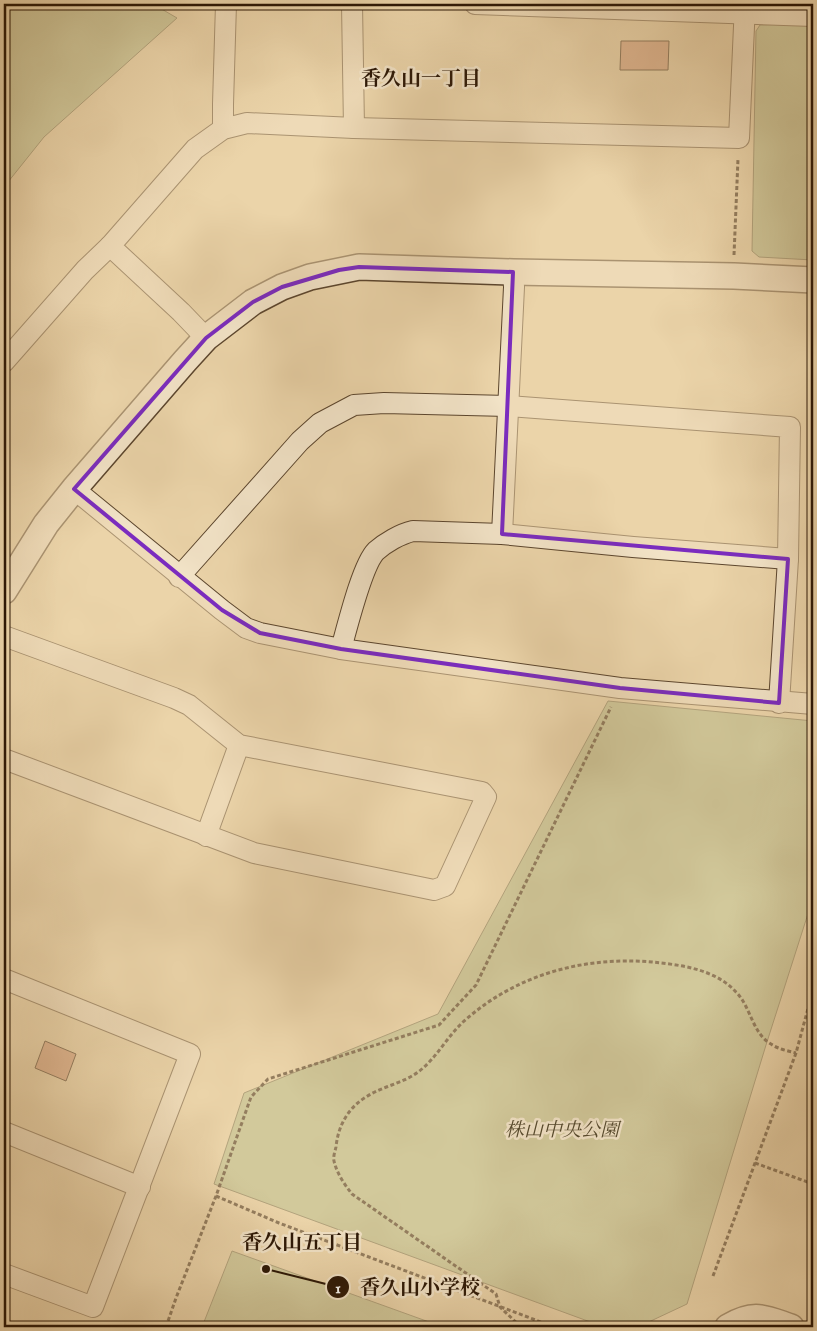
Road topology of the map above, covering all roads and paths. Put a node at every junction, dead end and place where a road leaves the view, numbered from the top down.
1 (226, 4) edge
2 (352, 4) edge
3 (475, 4) edge
4 (745, 9) edge
5 (813, 16) edge
6 (354, 128) junction
7 (223, 129) junction
8 (739, 138) junction
9 (110, 246) junction
10 (514, 272) junction
11 (734, 276) junction
12 (813, 280) edge
13 (206, 338) junction
14 (4, 362) edge
15 (508, 406) junction
16 (74, 489) junction
17 (502, 534) junction
18 (788, 559) junction
19 (179, 577) junction
20 (4, 591) edge
21 (4, 636) edge
22 (341, 649) junction
23 (620, 688) junction
24 (779, 703) junction
25 (813, 704) edge
26 (239, 745) junction
27 (4, 759) edge
28 (206, 836) junction
29 (4, 979) edge
30 (813, 990) edge
31 (796, 1054) junction
32 (4, 1132) edge
33 (755, 1163) junction
34 (813, 1184) edge
35 (140, 1187) junction
36 (216, 1196) junction
37 (4, 1274) edge
38 (713, 1276) dead end
39 (500, 1307) junction
40 (166, 1327) edge
41 (521, 1327) edge
42 (554, 1327) edge
43 (728, 1327) edge
44 (792, 1327) edge

1 - 7 street
2 - 6 street
3 - 4 street
4 - 5 street
4 - 8 street
6 - 7 street
6 - 8 street
7 - 9 street
8 - 11 path
9 - 13 street
9 - 14 street
10 - 11 street
10 - 13 street
10 - 15 street
11 - 12 street
13 - 16 street
15 - 17 street
15 - 18 street
15 - 19 street
16 - 19 street
16 - 20 street
17 - 18 street
17 - 22 street
18 - 24 street
19 - 22 street
21 - 26 street
22 - 23 street
23 - 24 street
23 - 36 path
24 - 25 street
26 - 28 street
26 - 28 street
27 - 28 street
29 - 35 street
30 - 31 path
31 - 33 path
31 - 39 path
32 - 35 street
33 - 34 path
33 - 38 path
35 - 37 street
36 - 39 path
36 - 40 path
39 - 41 path
39 - 42 path
43 - 44 street

